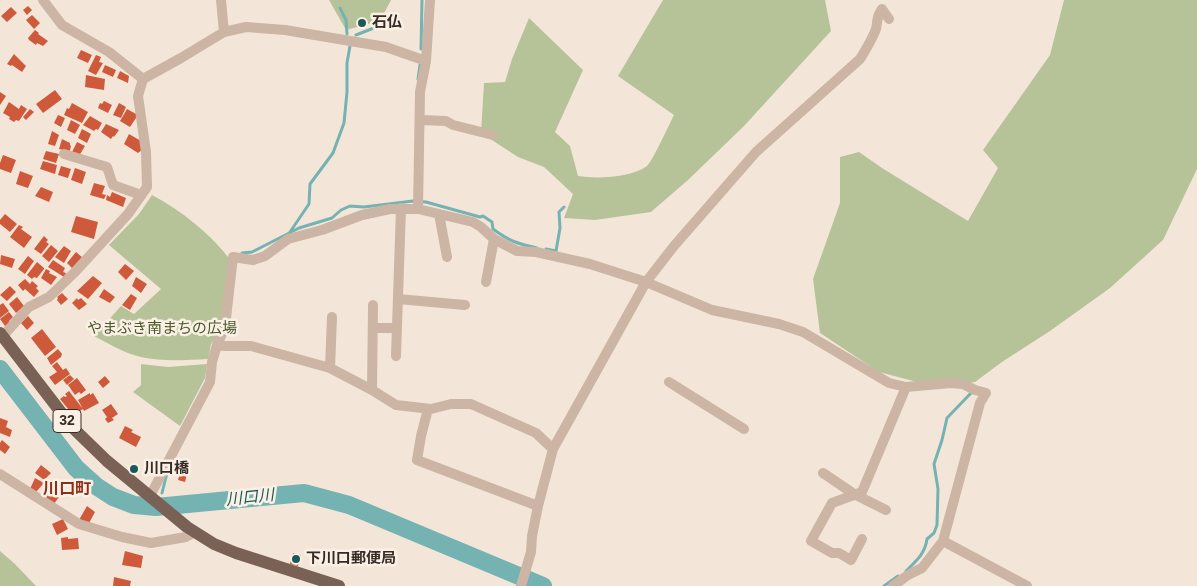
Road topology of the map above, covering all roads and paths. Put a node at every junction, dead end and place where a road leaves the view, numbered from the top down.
1 (43, 0) edge
2 (221, 0) edge
3 (430, 0) edge
4 (889, 19) dead end
5 (224, 32) junction
6 (426, 61) junction
7 (142, 79) junction
8 (421, 120) junction
9 (493, 135) dead end
10 (64, 154) dead end
11 (141, 195) junction
12 (401, 208) junction
13 (418, 208) junction
14 (439, 214) junction
15 (494, 239) junction
16 (447, 257) dead end
17 (486, 282) dead end
18 (646, 282) junction
19 (398, 299) junction
20 (373, 305) dead end
21 (465, 305) dead end
22 (332, 317) dead end
23 (373, 328) junction
24 (397, 328) junction
25 (1, 335) edge
26 (217, 345) junction
27 (396, 356) dead end
28 (330, 368) junction
29 (669, 382) dead end
30 (906, 387) junction
31 (372, 390) junction
32 (428, 409) junction
33 (744, 429) dead end
34 (553, 449) junction
35 (823, 473) dead end
36 (0, 474) edge
37 (854, 494) junction
38 (150, 496) junction
39 (538, 506) junction
40 (886, 510) dead end
41 (191, 530) junction
42 (862, 539) dead end
43 (943, 541) junction
44 (339, 586) edge
45 (521, 586) edge
46 (893, 586) edge
47 (1027, 586) edge

1 - 7 street
2 - 5 street
3 - 6 street
4 - 18 street
5 - 6 street
5 - 7 street
6 - 8 street
7 - 11 street
8 - 9 street
8 - 13 street
10 - 11 street
11 - 25 street
12 - 13 street
12 - 19 street
12 - 26 street
13 - 14 street
14 - 15 street
14 - 16 street
15 - 17 street
15 - 18 street
18 - 30 street
18 - 34 street
19 - 21 street
19 - 24 street
20 - 23 street
22 - 28 street
23 - 24 street
23 - 31 street
24 - 27 street
25 - 38 main road, 32
26 - 28 street
26 - 38 street
28 - 31 street
29 - 33 street
30 - 37 street
30 - 43 street
31 - 32 street
32 - 34 street
32 - 39 street
34 - 39 street
35 - 37 street
36 - 41 street
37 - 40 street
37 - 42 street
38 - 41 main road, 32
39 - 45 street
41 - 44 main road, 32
43 - 46 street
43 - 47 street

